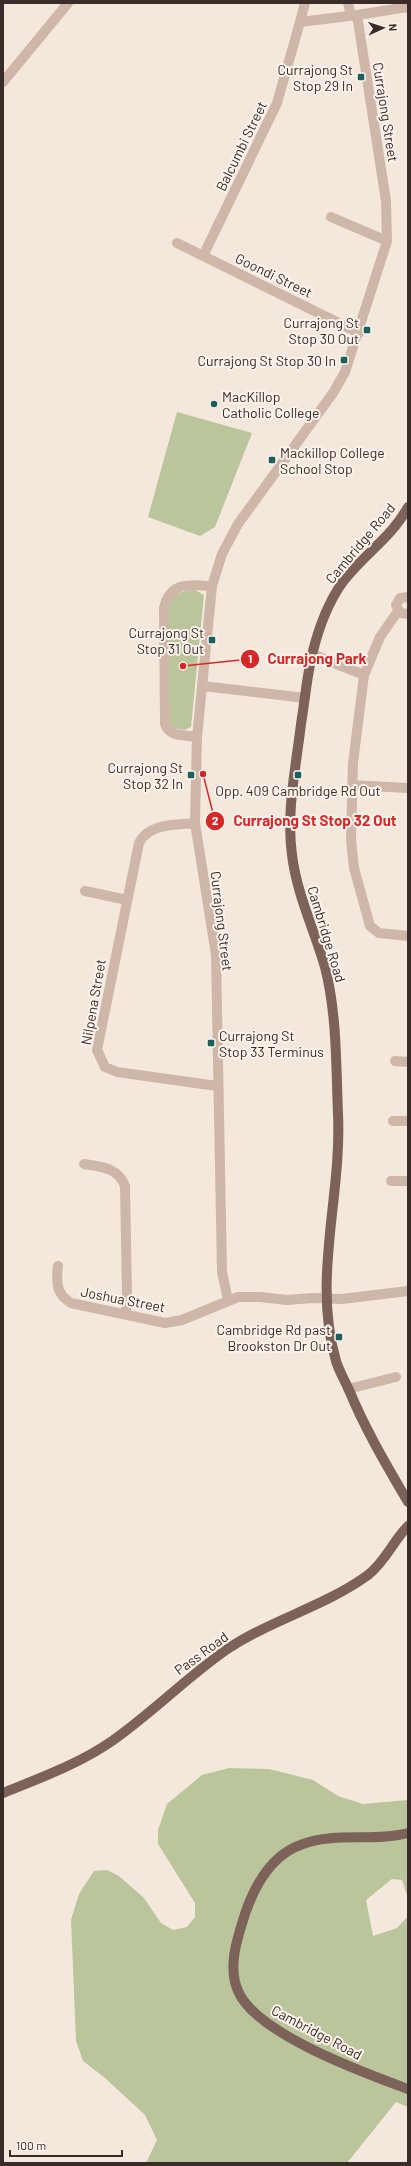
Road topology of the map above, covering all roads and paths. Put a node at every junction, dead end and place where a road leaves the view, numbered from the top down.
1 (68, 3) edge
2 (305, 3) edge
3 (348, 3) edge
4 (408, 7) edge
5 (354, 15) junction
6 (300, 22) junction
7 (3, 82) edge
8 (331, 216) dead end
9 (387, 241) junction
10 (177, 243) dead end
11 (203, 256) junction
12 (359, 333) junction
13 (408, 507) edge
14 (212, 586) junction
15 (408, 597) edge
16 (398, 611) junction
17 (408, 614) edge
18 (312, 654) junction
19 (364, 675) junction
20 (203, 686) junction
21 (305, 698) junction
22 (197, 737) junction
23 (352, 785) junction
24 (408, 788) edge
25 (195, 823) junction
26 (85, 891) dead end
27 (127, 900) junction
28 (408, 936) edge
29 (395, 1061) dead end
30 (408, 1062) edge
31 (217, 1086) junction
32 (393, 1121) dead end
33 (408, 1121) edge
34 (84, 1164) dead end
35 (392, 1181) dead end
36 (408, 1181) edge
37 (58, 1266) dead end
38 (408, 1291) edge
39 (327, 1299) junction
40 (228, 1300) junction
41 (126, 1315) junction
42 (396, 1377) dead end
43 (348, 1389) junction
44 (408, 1502) edge
45 (408, 1526) edge
46 (3, 1793) edge
47 (408, 1833) edge
48 (408, 2090) edge

1 - 7 street
2 - 6 street, Balcumbi Street
3 - 5 street
4 - 5 street
5 - 6 street
5 - 9 street, Currajong Street
6 - 11 street, Balcumbi Street
8 - 9 street
9 - 12 street, Currajong Street
10 - 11 street, Goondi Street
11 - 12 street, Goondi Street
12 - 14 street, Currajong Street
13 - 18 main road, Cambridge Road
14 - 20 street, Currajong Street
14 - 22 street
15 - 16 street
16 - 17 street
16 - 19 street
18 - 19 street
18 - 21 main road, Cambridge Road
19 - 23 street
20 - 21 street
20 - 22 street, Currajong Street
21 - 39 main road, Cambridge Road
22 - 25 street, Currajong Street
23 - 24 street
23 - 28 street
25 - 27 street, Nilpena Street
25 - 31 street, Currajong Street
26 - 27 street
27 - 31 street, Nilpena Street
29 - 30 street
31 - 40 street, Currajong Street
32 - 33 street
34 - 41 street
35 - 36 street
37 - 41 street, Joshua Street
38 - 39 street, Joshua Street
39 - 40 street, Joshua Street
39 - 43 main road, Cambridge Road
40 - 41 street, Joshua Street
42 - 43 street
43 - 44 main road, Cambridge Road
45 - 46 main road, Pass Road
47 - 48 main road, Cambridge Road

